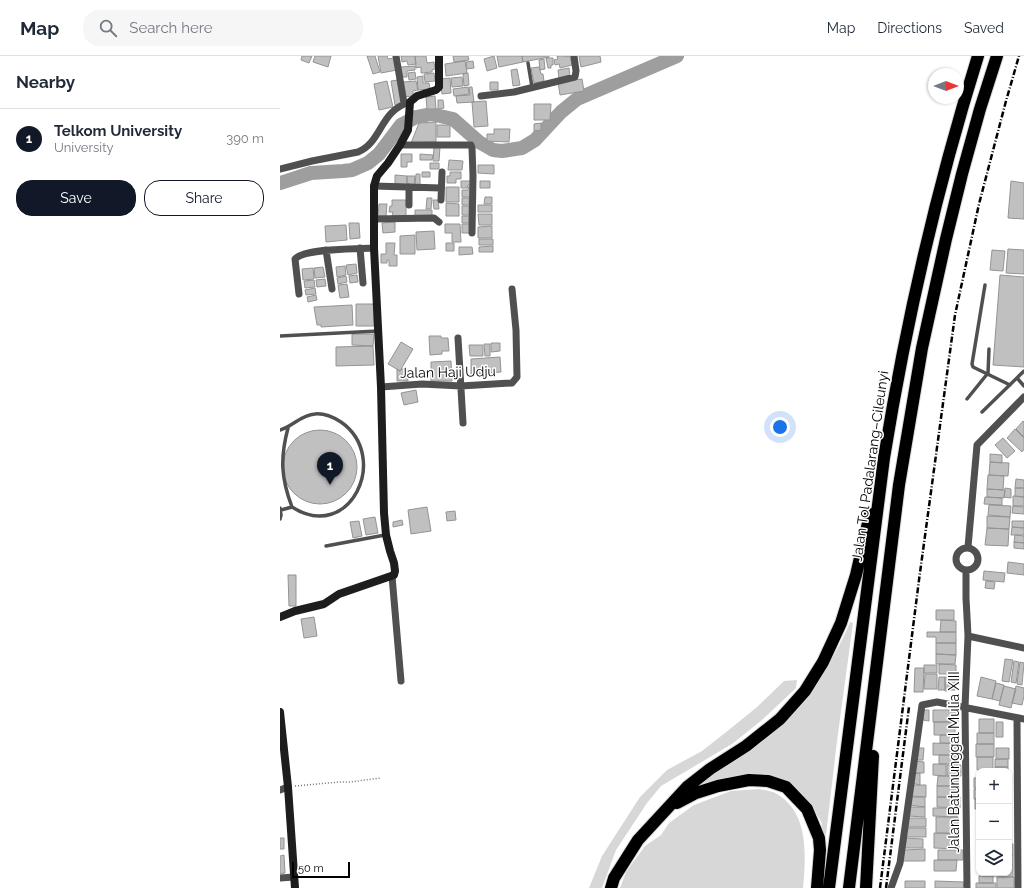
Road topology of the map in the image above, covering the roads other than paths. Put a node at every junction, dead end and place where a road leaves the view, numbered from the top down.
1 (396, 56) edge
2 (439, 56) edge
3 (574, 56) edge
4 (978, 56) edge
5 (997, 56) edge
6 (528, 63) dead end
7 (532, 88) junction
8 (481, 96) dead end
9 (408, 104) junction
10 (400, 145) junction
11 (280, 169) edge
12 (442, 172) dead end
13 (374, 186) junction
14 (409, 187) junction
15 (441, 188) junction
16 (440, 200) dead end
17 (409, 205) dead end
18 (374, 219) junction
19 (439, 222) dead end
20 (472, 233) dead end
21 (360, 248) junction
22 (374, 248) junction
23 (326, 250) junction
24 (363, 283) dead end
25 (985, 285) dead end
26 (332, 289) dead end
27 (512, 289) dead end
28 (299, 294) dead end
29 (378, 331) junction
30 (280, 336) edge
31 (458, 338) dead end
32 (989, 349) dead end
33 (1024, 371) edge
34 (988, 373) junction
35 (1017, 378) junction
36 (1010, 385) junction
37 (460, 386) junction
38 (1024, 386) edge
39 (381, 387) junction
40 (1024, 397) edge
41 (967, 399) dead end
42 (982, 412) dead end
43 (463, 423) dead end
44 (288, 428) junction
45 (280, 430) edge
46 (884, 458) junction
47 (292, 507) junction
48 (280, 509) edge
49 (280, 519) edge
50 (386, 535) junction
51 (326, 546) dead end
52 (968, 547) junction
53 (966, 570) junction
54 (392, 576) junction
55 (280, 617) edge
56 (968, 636) junction
57 (1024, 648) edge
58 (401, 681) dead end
59 (872, 703) junction
60 (965, 707) junction
61 (280, 712) edge
62 (1020, 718) edge
63 (284, 788) edge
64 (672, 805) junction
65 (294, 877) junction
66 (280, 878) edge
67 (295, 888) edge
68 (611, 888) edge
69 (818, 888) edge
70 (829, 888) edge
71 (849, 888) edge
72 (866, 888) edge
73 (891, 888) edge
74 (967, 888) edge
75 (1018, 888) edge

1 - 9 street
2 - 9 street
3 - 7 street
4 - 46 highway, Jalan Tol Padalarang–Cileunyi
5 - 59 highway
6 - 7 lane
7 - 8 street
9 - 10 street
9 - 11 street
10 - 13 street
10 - 20 street
12 - 15 street
13 - 14 street
13 - 18 street
14 - 15 street
14 - 17 street
15 - 16 street
18 - 19 street
18 - 22 street
21 - 22 street
21 - 23 street
21 - 24 street
22 - 29 street
23 - 26 street
23 - 28 street
25 - 34 lane
27 - 37 street, Jalan Haji Udju
29 - 30 lane
29 - 39 street
31 - 37 street
32 - 34 lane
33 - 35 lane
34 - 36 lane
34 - 41 lane
35 - 36 lane
35 - 38 lane
36 - 42 lane
37 - 39 street, Jalan Haji Udju
37 - 43 street
39 - 50 street
40 - 52 street
44 - 45 lane
44 - 47 lane
44 - 47 lane
46 - 64 highway
46 - 70 highway, Jalan Tol Padalarang–Cileunyi
47 - 48 lane
48 - 49 lane
50 - 51 lane
50 - 54 street
52 - 53 street
52 - 53 street
53 - 56 street, Jalan Batununggal Mulia XIII
54 - 55 street
54 - 58 street
56 - 57 street
56 - 60 street, Jalan Batununggal Mulia XIII
59 - 71 highway
59 - 72 highway
60 - 62 street
60 - 73 street
60 - 74 street, Jalan Batununggal Mulia XIII
61 - 63 street
62 - 75 street
63 - 65 street
64 - 68 highway
64 - 69 highway
65 - 66 street
65 - 67 street

